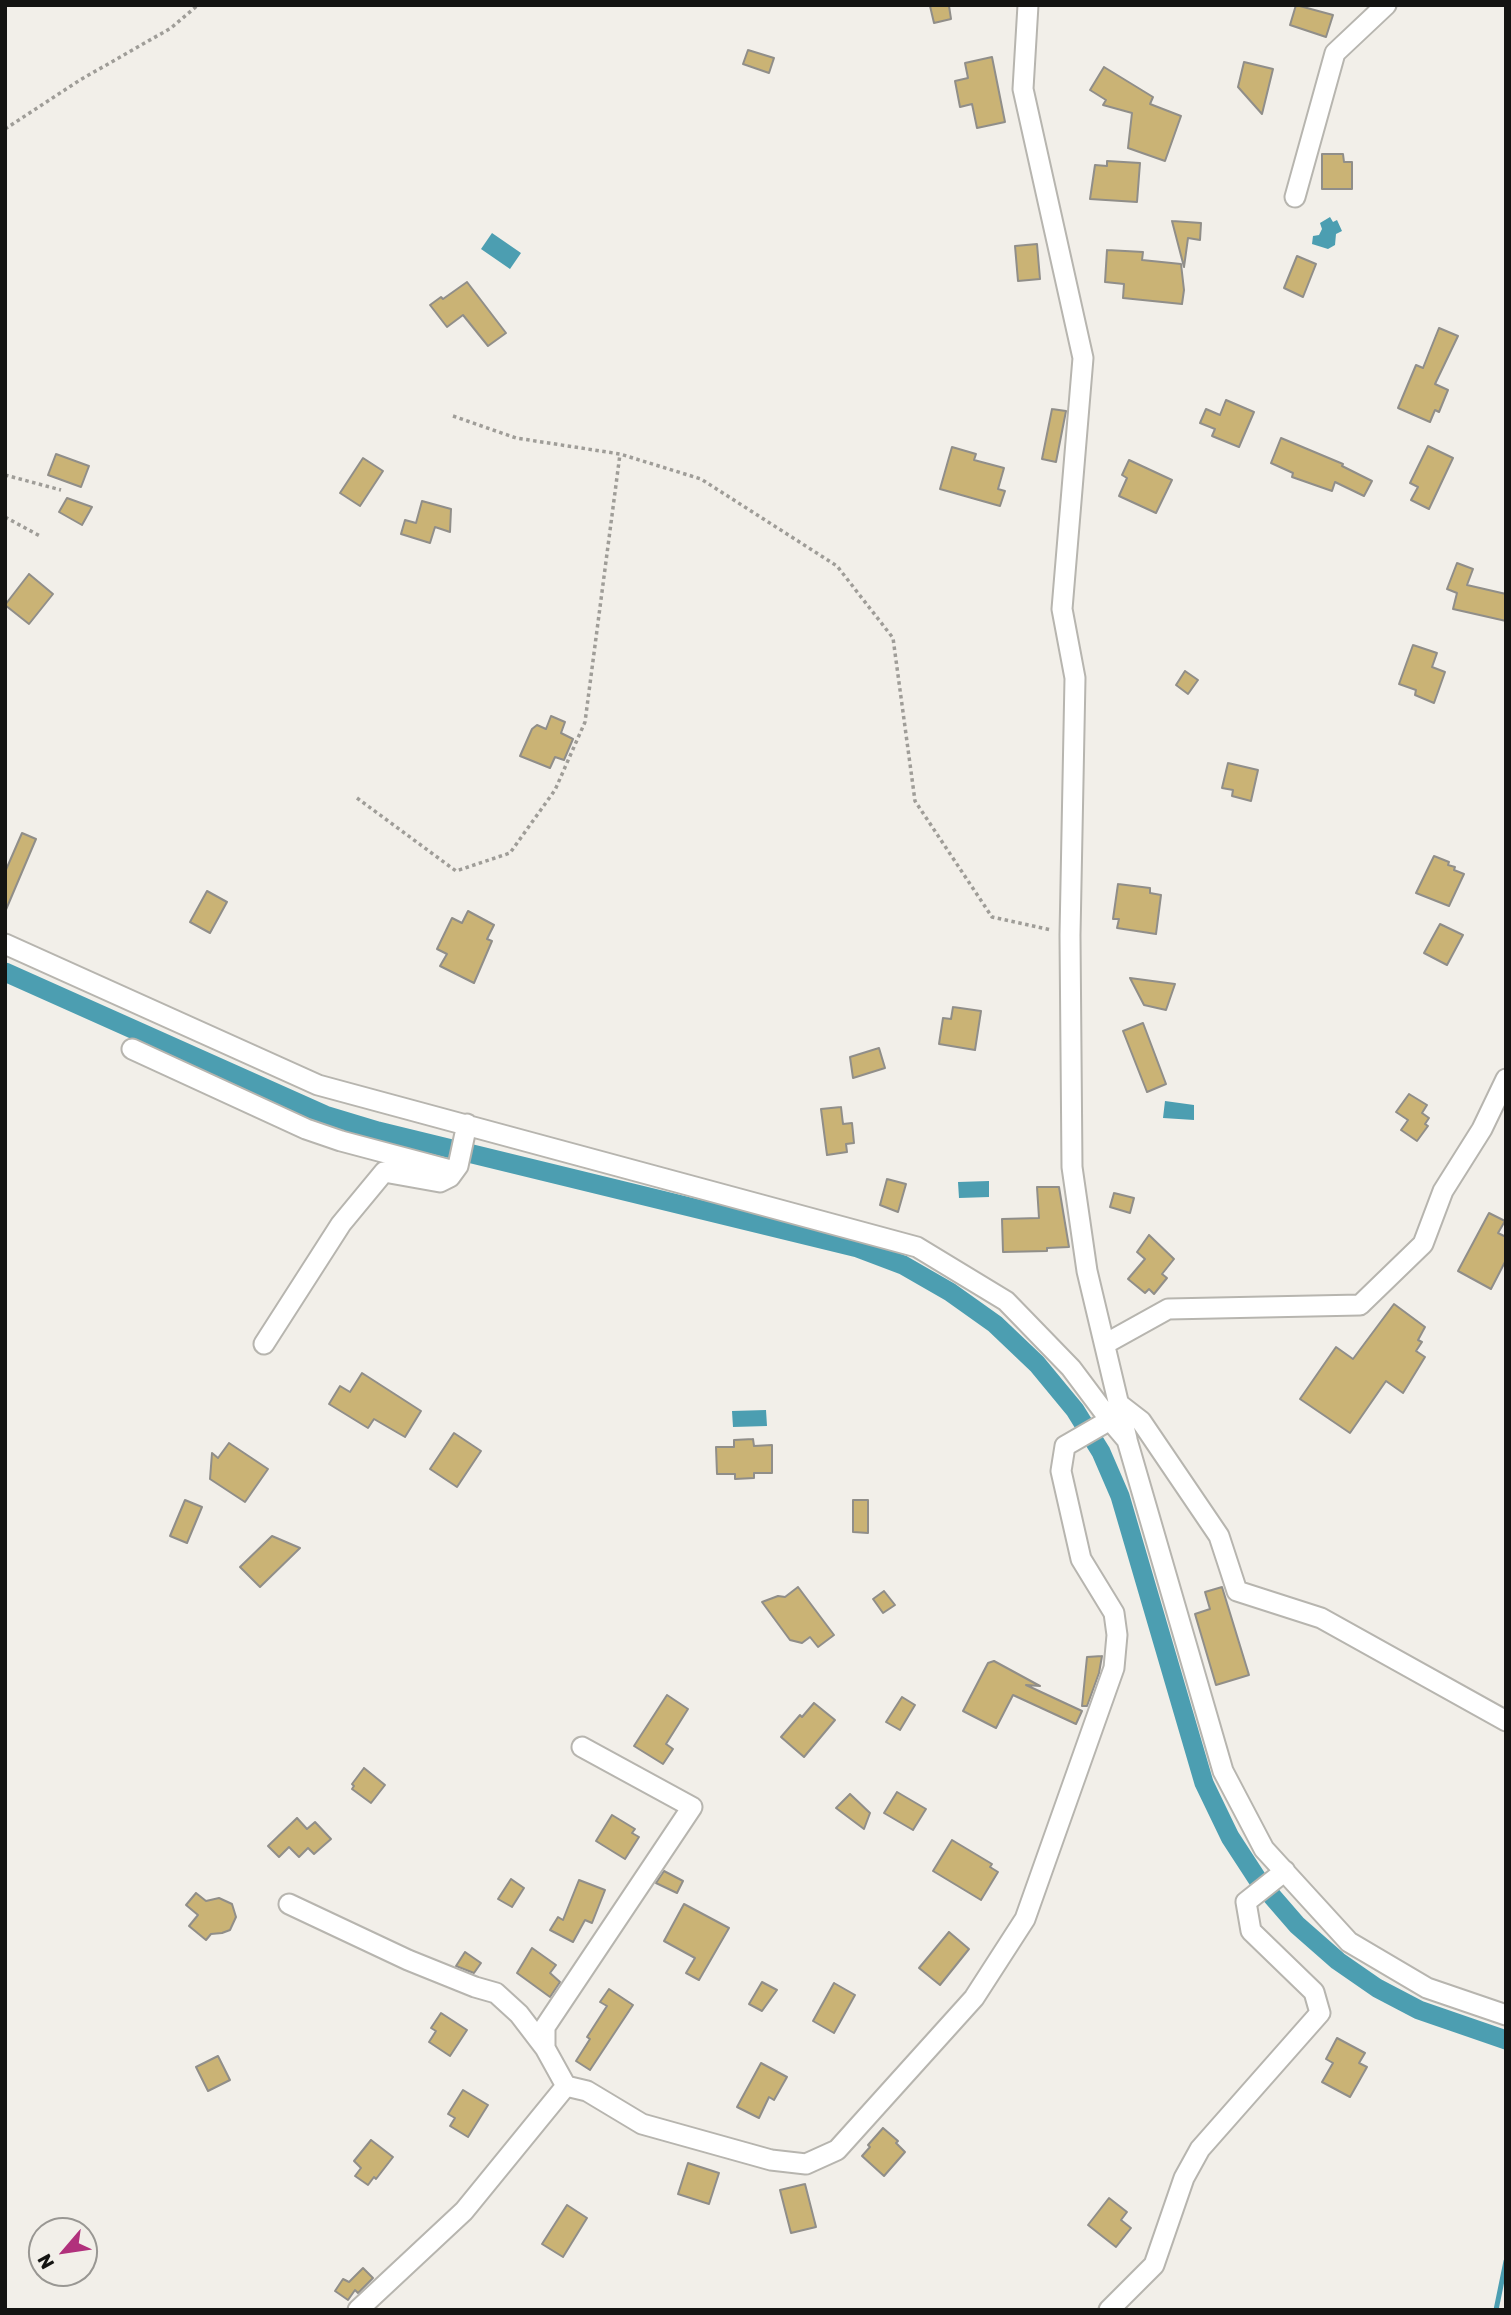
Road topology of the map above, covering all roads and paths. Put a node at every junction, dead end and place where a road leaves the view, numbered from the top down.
1 (198, 5) edge
2 (1028, 5) edge
3 (1386, 5) edge
4 (5, 129) edge
5 (1295, 197) dead end
6 (453, 416) dead end
7 (620, 454) junction
8 (5, 475) edge
9 (61, 490) dead end
10 (5, 517) edge
11 (40, 536) dead end
12 (357, 798) dead end
13 (1070, 934) junction
14 (5, 944) edge
15 (132, 1049) dead end
16 (1506, 1079) edge
17 (467, 1124) junction
18 (456, 1168) junction
19 (264, 1344) dead end
20 (1105, 1344) junction
21 (1114, 1412) junction
22 (1506, 1721) edge
23 (582, 1747) dead end
24 (1285, 1871) junction
25 (289, 1904) dead end
26 (1506, 2015) edge
27 (545, 2048) junction
28 (566, 2086) junction
29 (358, 2310) edge
30 (1109, 2310) edge

1 - 4 path
2 - 13 street
3 - 5 street
6 - 7 path
7 - 12 path
7 - 13 path
8 - 9 path
10 - 11 path
13 - 20 street
14 - 17 street
15 - 18 street
16 - 20 street
17 - 18 street
17 - 21 street
18 - 19 street
20 - 21 street
21 - 22 street
21 - 24 street
21 - 28 street
23 - 27 street
24 - 26 street
24 - 30 street
25 - 27 street
27 - 28 street
28 - 29 street

